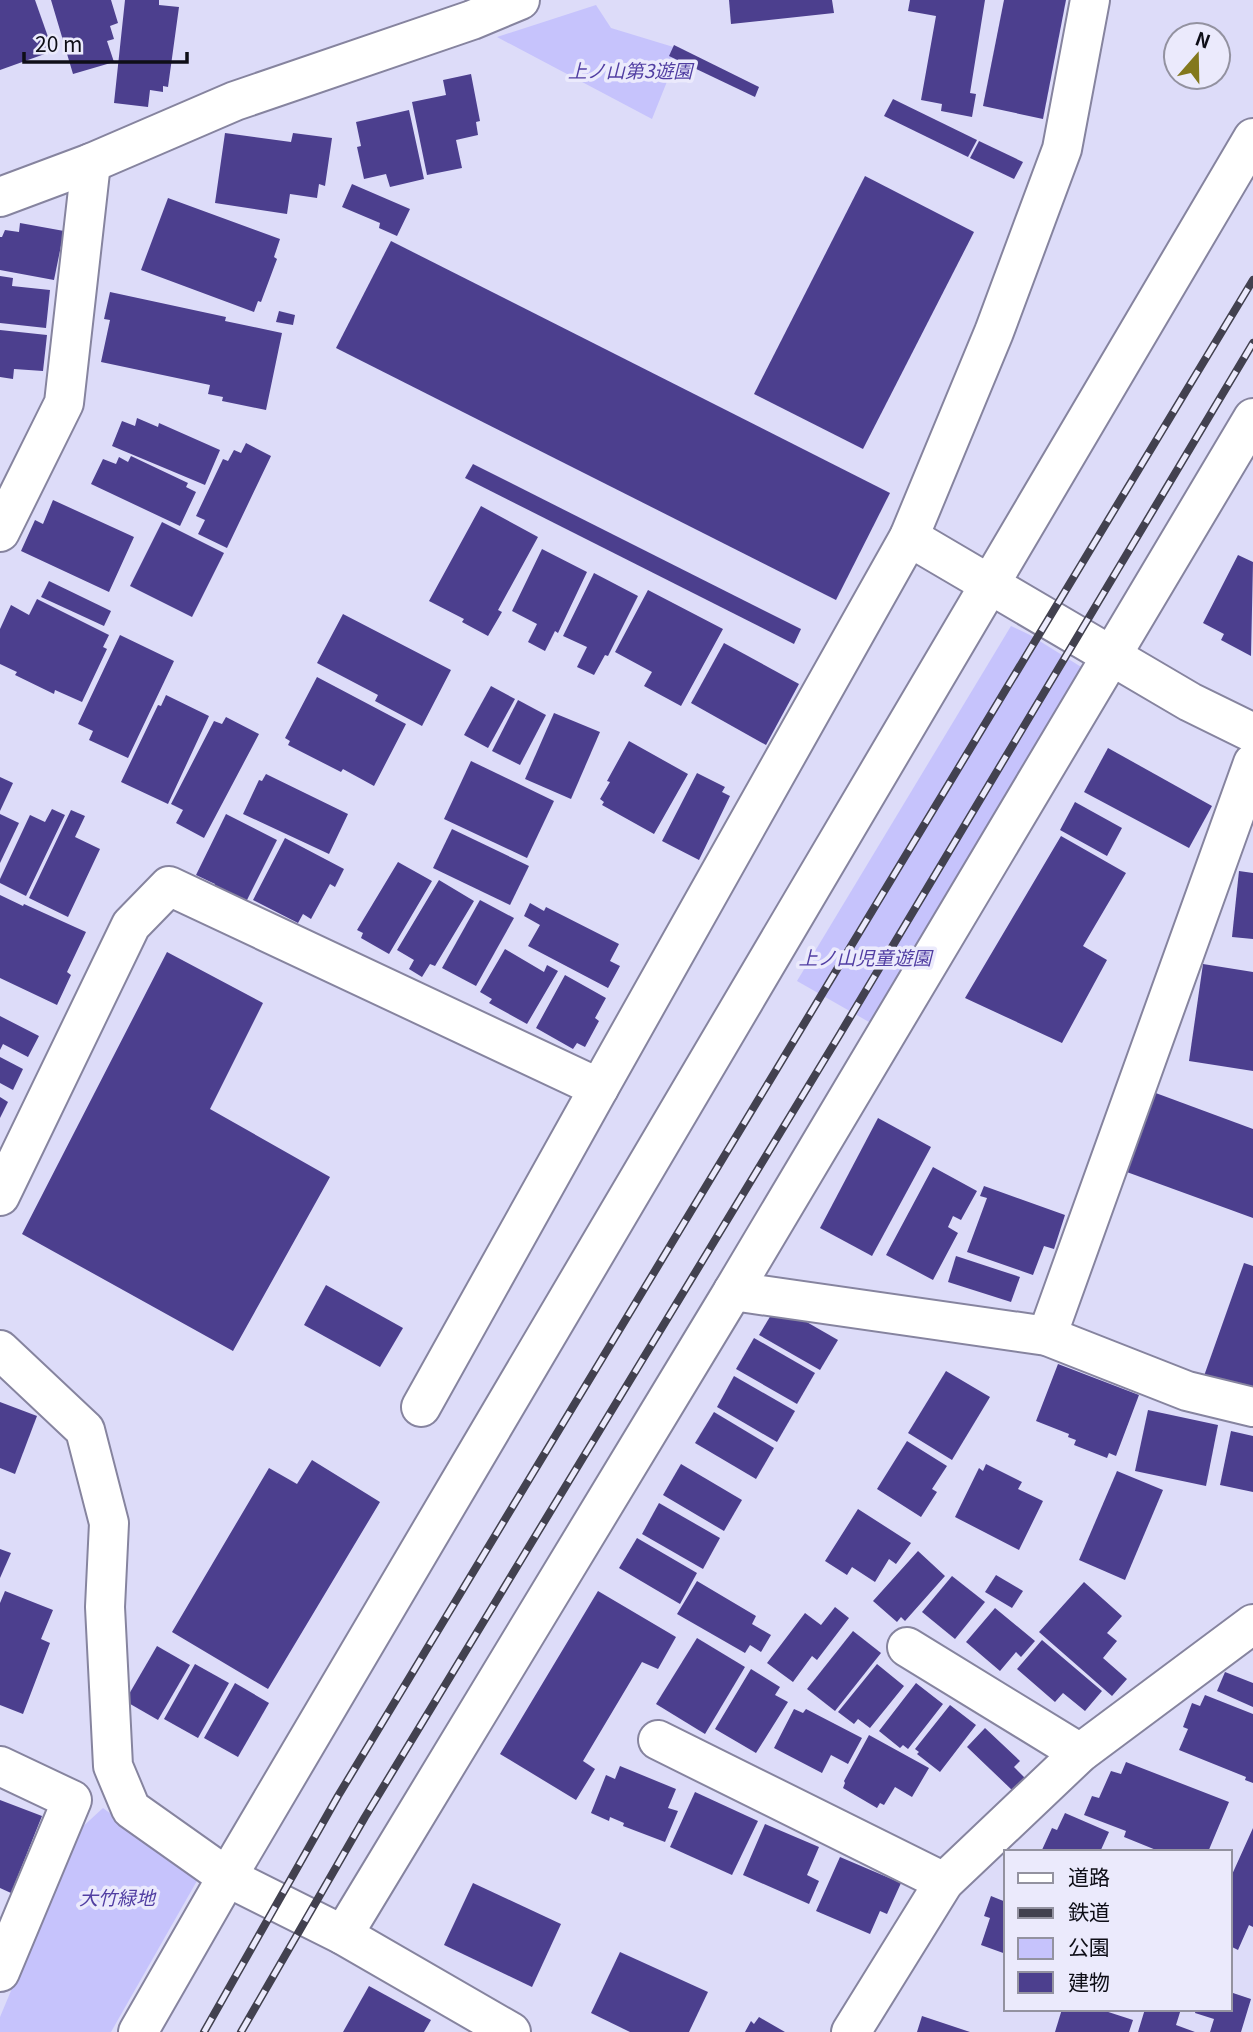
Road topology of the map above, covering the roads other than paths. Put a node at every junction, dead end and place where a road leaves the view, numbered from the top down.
1 (520, 0) edge
2 (1090, 0) edge
3 (1253, 138) edge
4 (91, 163) junction
5 (0, 197) edge
6 (1253, 418) edge
7 (0, 532) edge
8 (909, 537) junction
9 (989, 584) junction
10 (1112, 656) junction
11 (1253, 733) edge
12 (1253, 763) edge
13 (599, 1088) junction
14 (0, 1196) edge
15 (733, 1291) junction
16 (1047, 1336) junction
17 (0, 1350) edge
18 (421, 1407) dead end
19 (1253, 1407) edge
20 (1253, 1624) edge
21 (907, 1647) dead end
22 (658, 1740) dead end
23 (1080, 1754) junction
24 (0, 1766) edge
25 (113, 1766) junction
26 (72, 1800) junction
27 (227, 1877) junction
28 (944, 1882) junction
29 (344, 1935) junction
30 (0, 1972) edge
31 (138, 2032) edge
32 (511, 2032) edge
33 (851, 2032) edge

1 - 4 street
2 - 8 street
3 - 9 street
4 - 5 street
4 - 7 street
6 - 10 street
8 - 9 street
8 - 13 street
9 - 10 street
9 - 27 street
10 - 11 street
10 - 15 street
12 - 16 street
13 - 14 street
13 - 18 street
15 - 16 street
15 - 29 street
16 - 19 street
17 - 25 street
20 - 23 street
21 - 23 street
22 - 28 street
23 - 28 street
24 - 26 street
25 - 26 street
25 - 27 street
26 - 30 street
27 - 29 street
27 - 31 street
28 - 33 street
29 - 32 street

